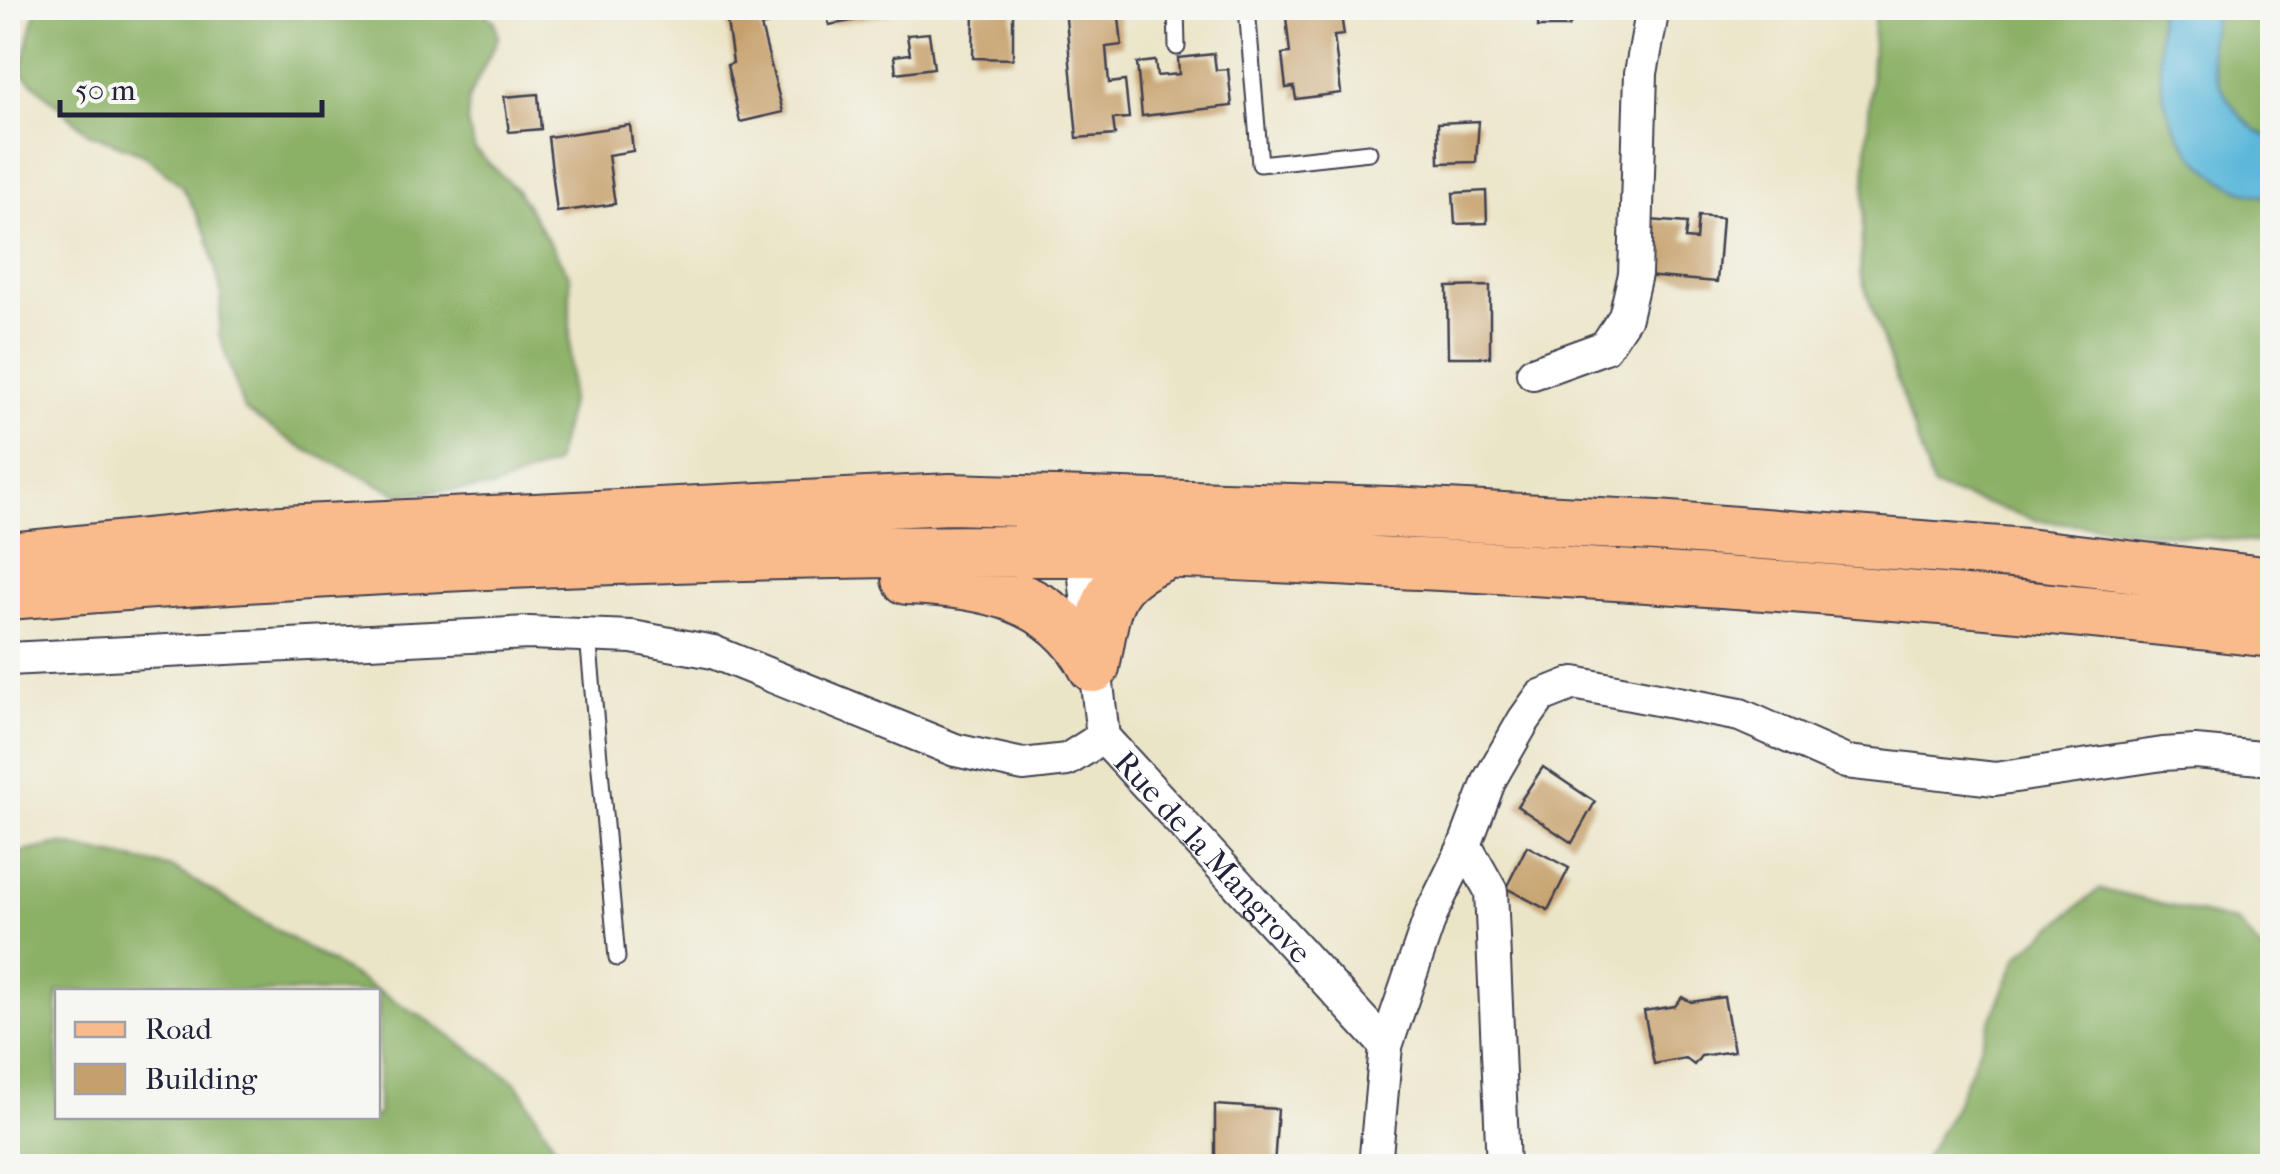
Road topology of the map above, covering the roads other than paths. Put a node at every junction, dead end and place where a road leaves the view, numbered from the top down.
1 (1176, 8) edge
2 (1247, 8) edge
3 (1653, 8) edge
4 (1176, 47) dead end
5 (1369, 152) dead end
6 (1533, 373) dead end
7 (1079, 501) junction
8 (1170, 552) junction
9 (8, 558) edge
10 (658, 558) junction
11 (1082, 568) junction
12 (2272, 584) edge
13 (8, 594) edge
14 (2272, 632) edge
15 (588, 636) junction
16 (8, 659) edge
17 (1094, 667) junction
18 (1103, 737) junction
19 (2272, 759) edge
20 (1465, 845) junction
21 (617, 958) dead end
22 (1386, 1046) junction
23 (1376, 1166) edge
24 (1503, 1166) edge

1 - 4 lane
2 - 5 lane
3 - 6 street
7 - 9 main road
7 - 11 street, Rue de la Mangrove
7 - 12 main road
8 - 11 main road
8 - 14 main road
8 - 17 main road
10 - 11 main road
10 - 13 main road
10 - 17 main road
11 - 17 street, Rue de la Mangrove
15 - 16 street
15 - 18 street
15 - 21 lane
17 - 18 street, Rue de la Mangrove
18 - 22 street, Rue de la Mangrove
19 - 20 street
20 - 22 street
20 - 24 street
22 - 23 street

